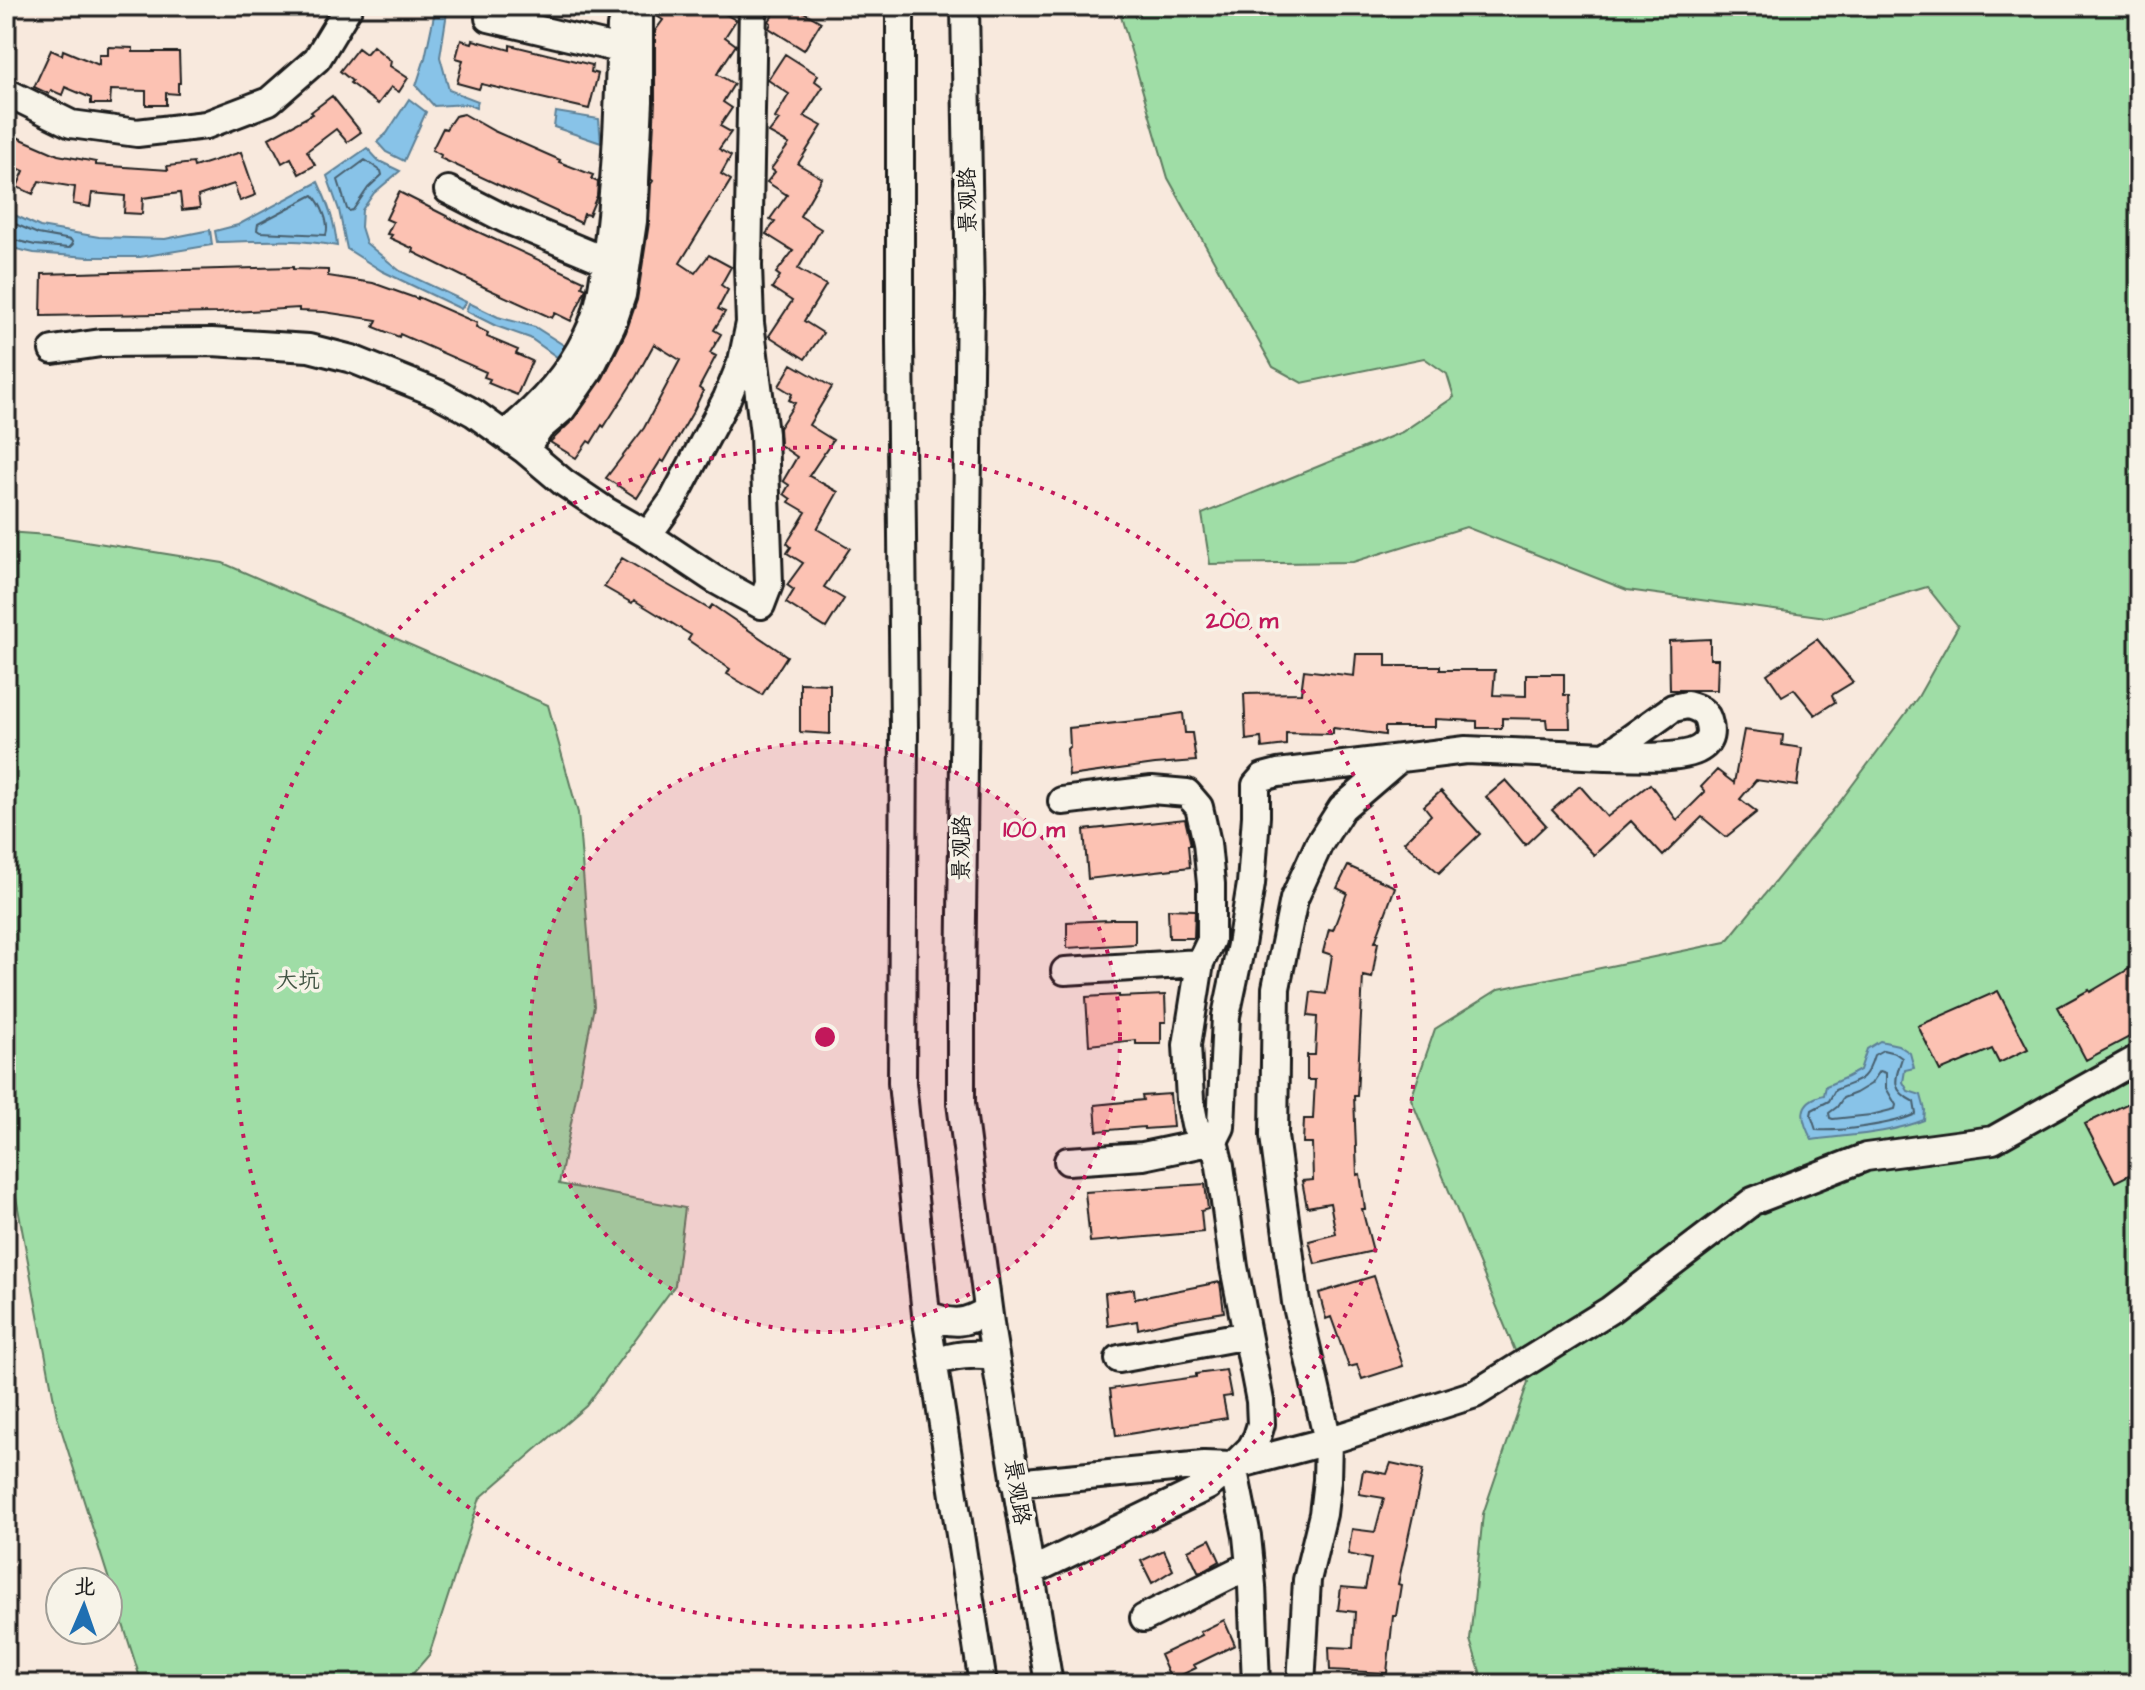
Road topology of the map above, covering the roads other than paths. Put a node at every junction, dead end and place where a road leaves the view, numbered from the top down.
1 (349, 6) edge
2 (622, 6) edge
3 (639, 6) edge
4 (753, 6) edge
5 (900, 6) edge
6 (965, 6) edge
7 (489, 18) dead end
8 (629, 49) junction
9 (6, 92) edge
10 (448, 190) dead end
11 (616, 264) junction
12 (750, 323) junction
13 (53, 350) dead end
14 (515, 442) junction
15 (648, 535) junction
16 (1606, 756) dead end
17 (1399, 759) junction
18 (1316, 769) junction
19 (1062, 801) dead end
20 (1342, 808) junction
21 (1200, 963) junction
22 (1065, 971) dead end
23 (2139, 1058) edge
24 (1214, 1141) junction
25 (1068, 1161) dead end
26 (988, 1310) junction
27 (926, 1314) junction
28 (1247, 1335) junction
29 (995, 1356) junction
30 (1119, 1359) dead end
31 (934, 1362) junction
32 (1328, 1441) junction
33 (1233, 1466) junction
34 (1015, 1483) junction
35 (1250, 1565) junction
36 (1030, 1572) junction
37 (1144, 1618) dead end
38 (983, 1684) edge
39 (1049, 1684) edge
40 (1256, 1684) edge
41 (1301, 1684) edge

1 - 9 street
2 - 8 street
3 - 8 street
4 - 12 street
5 - 27 street
6 - 26 street, 景观路
7 - 8 street
8 - 11 street
10 - 11 street
11 - 14 street
12 - 15 street
12 - 15 street
13 - 14 street
14 - 15 street
16 - 17 street
17 - 18 street
17 - 20 street
18 - 20 street
18 - 24 street
19 - 21 street
20 - 32 street
21 - 22 street
21 - 24 street
23 - 32 street
24 - 25 street
24 - 28 street
26 - 27 street
26 - 29 street, 景观路
27 - 31 street
28 - 30 street
28 - 33 street
29 - 31 street
29 - 34 street, 景观路
31 - 38 street
32 - 33 street
32 - 41 street
33 - 34 street
33 - 35 street
33 - 36 street
34 - 36 street, 景观路
35 - 37 street
35 - 40 street
36 - 39 street, 景观路

